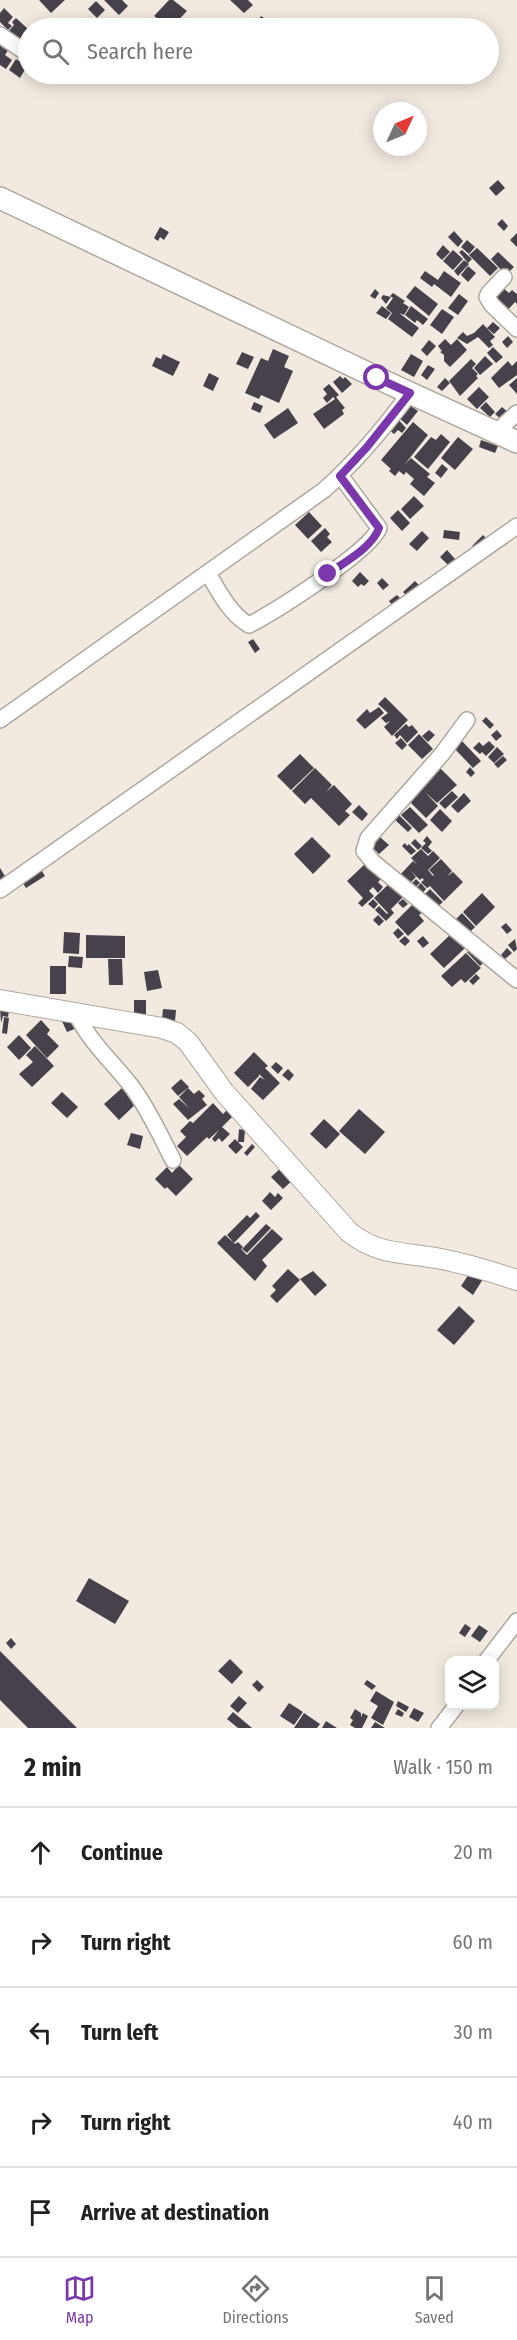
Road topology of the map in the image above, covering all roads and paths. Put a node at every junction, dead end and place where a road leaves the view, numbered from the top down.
1 (0, 35) edge
2 (18, 47) edge
3 (0, 198) edge
4 (504, 277) dead end
5 (517, 329) edge
6 (410, 393) junction
7 (517, 413) edge
8 (496, 432) junction
9 (517, 442) edge
10 (340, 476) junction
11 (517, 526) edge
12 (208, 573) junction
13 (0, 720) edge
14 (467, 720) dead end
15 (0, 890) edge
16 (517, 980) edge
17 (0, 1000) edge
18 (76, 1013) junction
19 (173, 1160) dead end
20 (517, 1280) edge
21 (517, 1621) edge
22 (490, 1656) edge
23 (453, 1710) edge
24 (440, 1728) edge

1 - 2 street
3 - 6 main road
4 - 5 street
6 - 8 main road
6 - 10 street
7 - 8 street
8 - 9 main road
10 - 12 street
10 - 12 street
11 - 15 street
12 - 13 street
14 - 16 street
17 - 18 street
18 - 19 street
18 - 20 street
21 - 22 street
23 - 24 street

